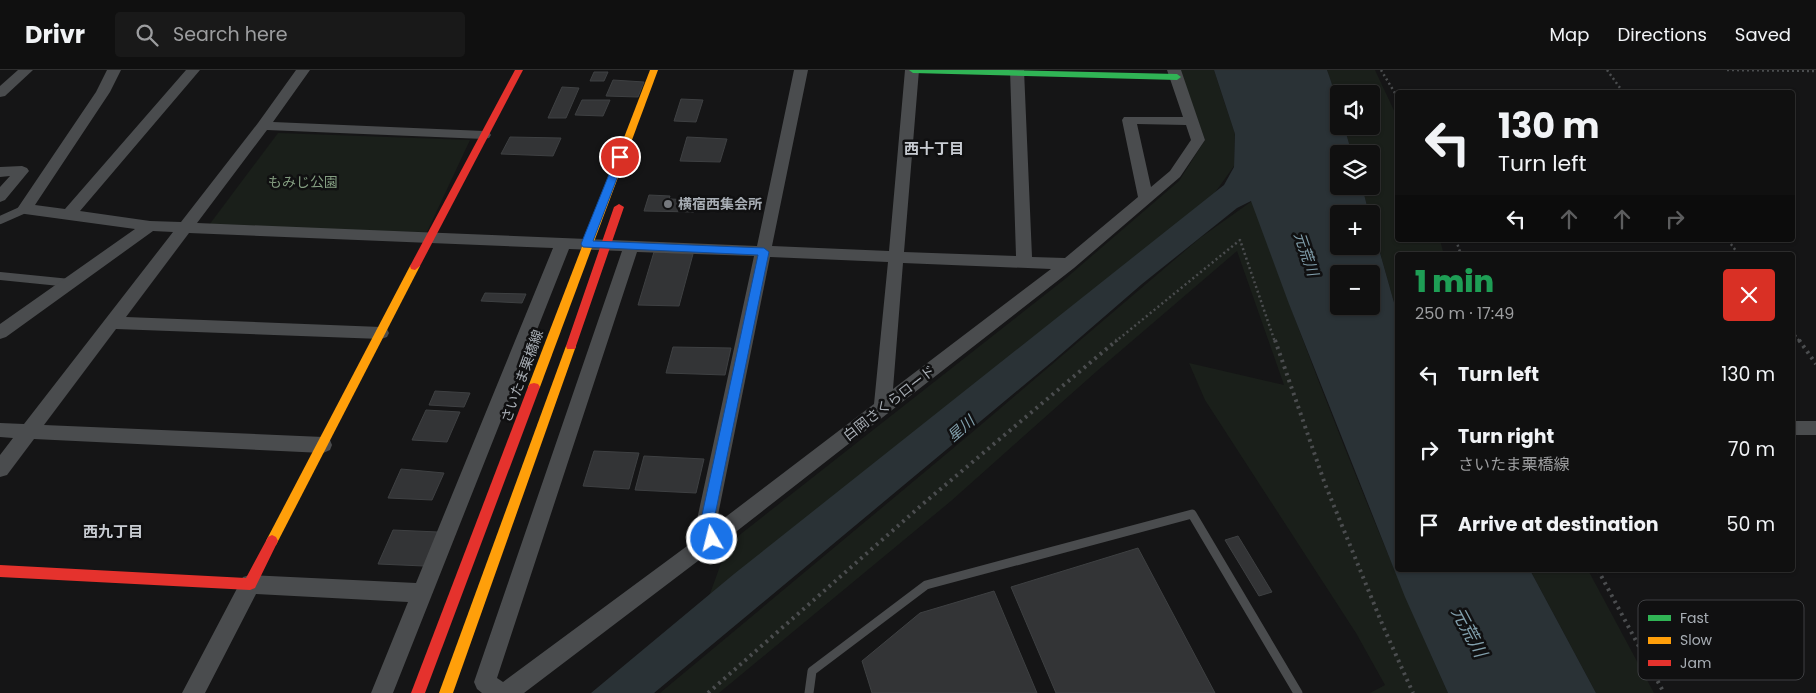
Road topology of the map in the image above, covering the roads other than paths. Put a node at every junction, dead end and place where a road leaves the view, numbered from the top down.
1 (26, 70) edge
2 (114, 70) edge
3 (192, 70) edge
4 (303, 70) edge
5 (519, 70) edge
6 (654, 70) edge
7 (801, 70) edge
8 (913, 70) edge
9 (1017, 71) edge
10 (1175, 74) edge
11 (0, 93) edge
12 (1192, 121) junction
13 (263, 126) junction
14 (484, 135) junction
15 (0, 172) edge
16 (0, 197) edge
17 (1146, 198) junction
18 (622, 199) dead end
19 (25, 209) junction
20 (68, 216) junction
21 (0, 220) edge
22 (150, 226) junction
23 (184, 228) junction
24 (428, 238) junction
25 (563, 243) junction
26 (586, 244) junction
27 (606, 245) junction
28 (631, 246) junction
29 (764, 252) junction
30 (896, 257) junction
31 (1024, 262) junction
32 (1068, 264) junction
33 (0, 276) edge
34 (70, 283) junction
35 (113, 323) junction
36 (0, 333) edge
37 (381, 334) junction
38 (883, 408) junction
39 (1795, 428) edge
40 (1816, 428) edge
41 (0, 430) edge
42 (28, 432) junction
43 (323, 445) junction
44 (0, 469) edge
45 (712, 539) junction
46 (0, 571) edge
47 (250, 584) junction
48 (423, 593) junction
49 (193, 693) edge
50 (382, 693) edge
51 (418, 693) edge
52 (446, 693) edge
53 (501, 693) edge
54 (506, 693) edge
55 (809, 693) edge
56 (1298, 693) edge

1 - 11 street
2 - 19 street
3 - 20 street
4 - 13 street
5 - 14 main road
6 - 26 main road, さいたま栗橋線
7 - 29 street
8 - 9 main road
8 - 30 street
9 - 10 main road
9 - 31 street
10 - 12 street, 白岡さくらロード
12 - 17 street, 白岡さくらロード
12 - 17 street
13 - 14 street
13 - 23 street
14 - 24 main road
15 - 16 street
17 - 32 street, 白岡さくらロード
18 - 27 main road
19 - 20 street
19 - 21 lane
20 - 22 street
22 - 23 street
22 - 34 street
23 - 24 street
23 - 35 street
24 - 25 street
24 - 37 main road
25 - 26 street
25 - 48 street
26 - 27 street
26 - 51 main road, さいたま栗橋線
27 - 28 street
27 - 52 main road
28 - 29 street
28 - 53 street
29 - 30 street
29 - 45 street
30 - 31 street
30 - 38 street
31 - 32 street
32 - 38 street, 白岡さくらロード
33 - 34 lane
34 - 36 street
35 - 37 street
35 - 42 street
37 - 43 main road
38 - 45 street, 白岡さくらロード
39 - 40 street
41 - 42 street
42 - 43 street
42 - 44 street
43 - 47 main road
45 - 54 street, 白岡さくらロード
46 - 47 main road
47 - 48 street
47 - 49 street
48 - 50 street
55 - 56 lane

